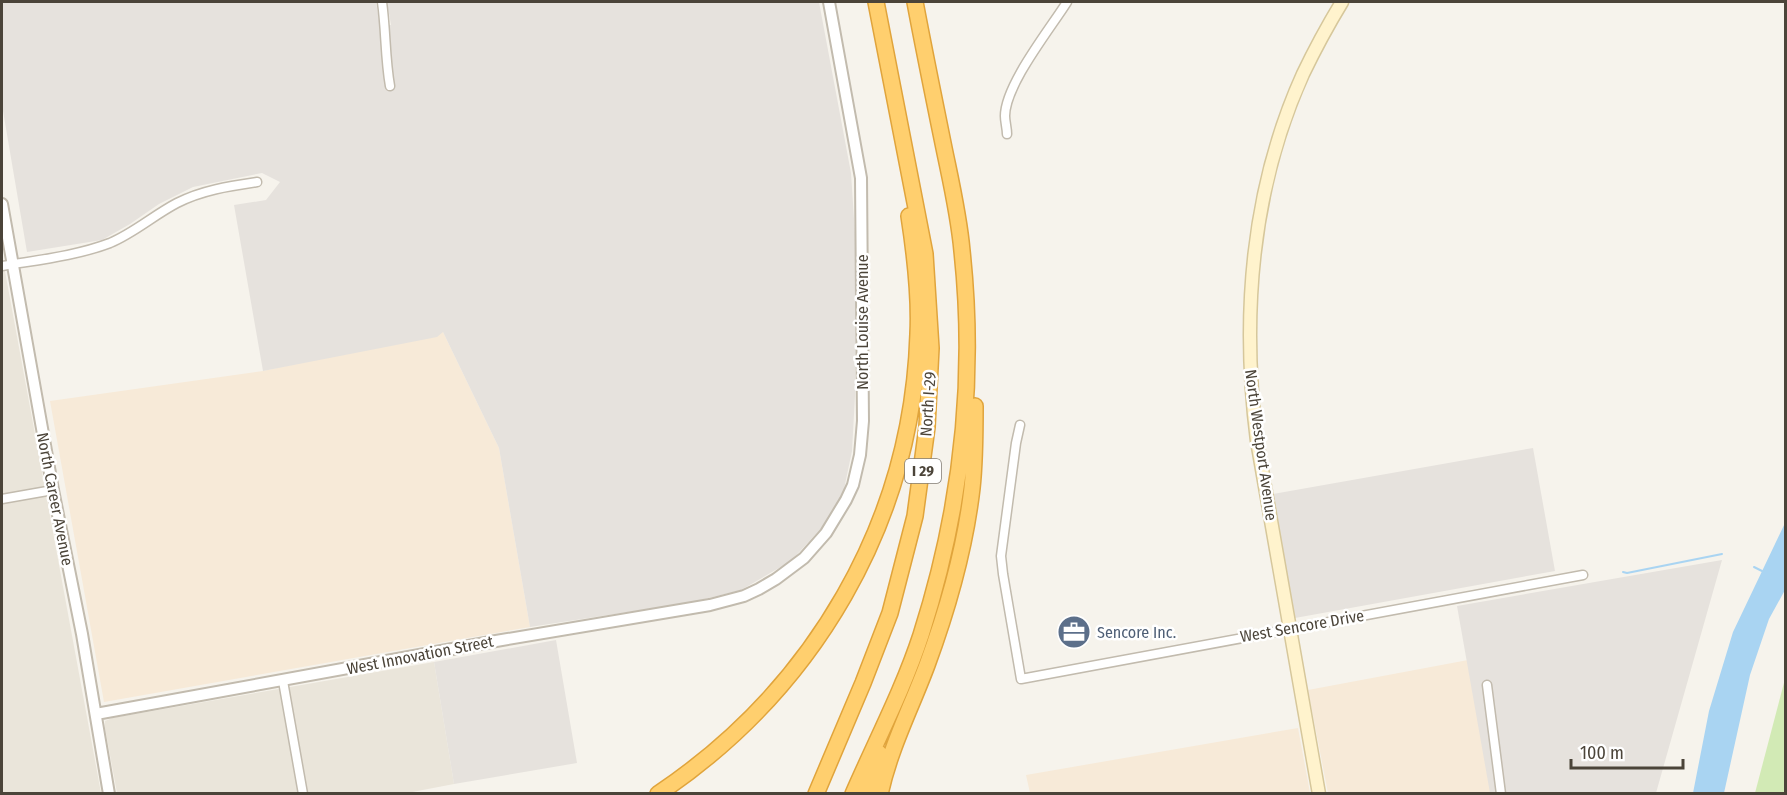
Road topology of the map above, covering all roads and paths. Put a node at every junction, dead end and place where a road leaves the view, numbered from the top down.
1 (382, 2) edge
2 (829, 2) edge
3 (876, 2) edge
4 (915, 2) edge
5 (1067, 2) edge
6 (1342, 2) edge
7 (390, 86) dead end
8 (902, 133) junction
9 (1007, 134) dead end
10 (257, 182) dead end
11 (2, 204) edge
12 (7, 266) edge
13 (968, 341) junction
14 (1020, 425) dead end
15 (53, 490) junction
16 (2, 499) edge
17 (1583, 576) dead end
18 (744, 596) joint
19 (1291, 628) junction
20 (283, 681) junction
21 (1487, 685) dead end
22 (902, 686) junction
23 (96, 714) junction
24 (109, 794) edge
25 (303, 794) edge
26 (658, 794) edge
27 (816, 794) edge
28 (853, 794) edge
29 (869, 794) edge
30 (880, 794) edge
31 (1319, 794) edge
32 (1501, 794) edge

1 - 7 street
2 - 18 street, North Louise Avenue
3 - 8 highway, North I-29 / I 29
4 - 13 highway, I 29
5 - 9 street
6 - 19 main road, North Westport Avenue
8 - 26 highway
8 - 27 highway, North I-29 / I 29
10 - 12 street
11 - 12 street, North Career Avenue
12 - 15 street, North Career Avenue
13 - 22 highway, I 29
13 - 30 highway
14 - 19 street, West Sencore Drive
15 - 16 street
15 - 23 street, North Career Avenue
17 - 19 street, West Sencore Drive
18 - 20 street, West Innovation Street
19 - 31 main road, North Westport Avenue
20 - 23 street, West Innovation Street
20 - 25 street
21 - 32 street
22 - 28 highway, I 29
22 - 29 highway
23 - 24 street, North Career Avenue

